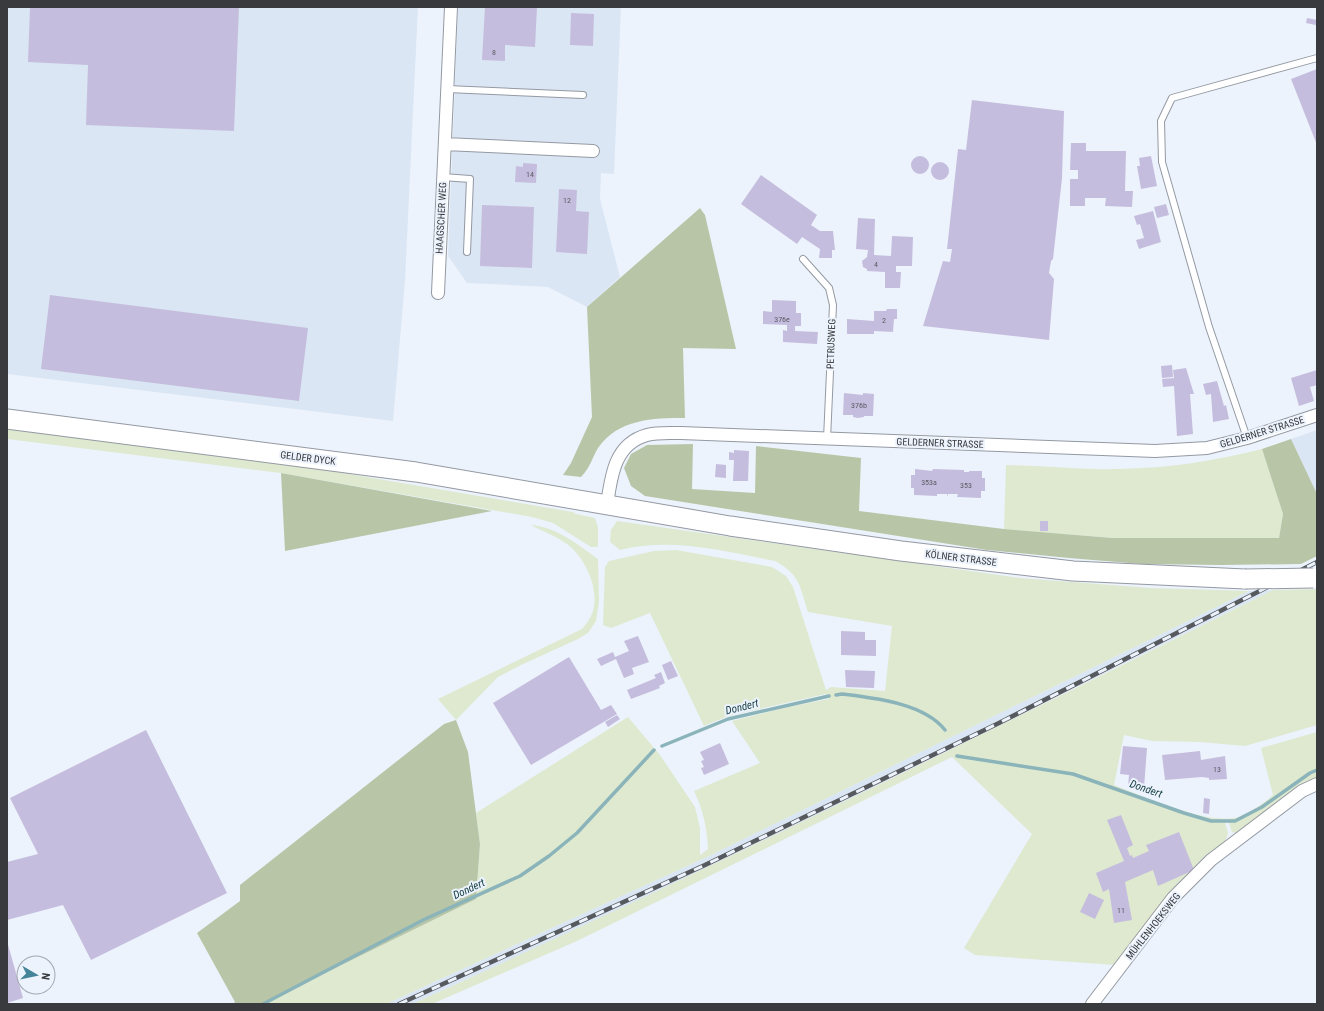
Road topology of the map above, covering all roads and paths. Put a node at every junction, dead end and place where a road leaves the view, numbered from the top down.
1 (451, 7) edge
2 (1317, 58) edge
3 (447, 89) junction
4 (583, 96) dead end
5 (445, 144) junction
6 (593, 151) dead end
7 (443, 178) junction
8 (467, 252) dead end
9 (803, 259) dead end
10 (438, 293) dead end
11 (1317, 415) edge
12 (7, 419) edge
13 (1248, 438) junction
14 (827, 439) junction
15 (607, 506) junction
16 (1315, 578) edge
17 (1317, 784) edge
18 (1092, 1004) edge

1 - 3 street, HAAGSCHER WEG
2 - 13 lane
3 - 4 lane
3 - 5 street, HAAGSCHER WEG
5 - 6 street
5 - 7 street, HAAGSCHER WEG
7 - 8 lane
7 - 10 street, HAAGSCHER WEG
9 - 14 lane, PETRUSWEG
11 - 13 street, GELDERNER STRASSE
12 - 15 main road, GELDER DYCK
13 - 14 street, GELDERNER STRASSE
14 - 15 street, GELDERNER STRASSE
15 - 16 main road, KÖLNER STRASSE, bridge
17 - 18 street, MÜHLENHOEKSWEG

